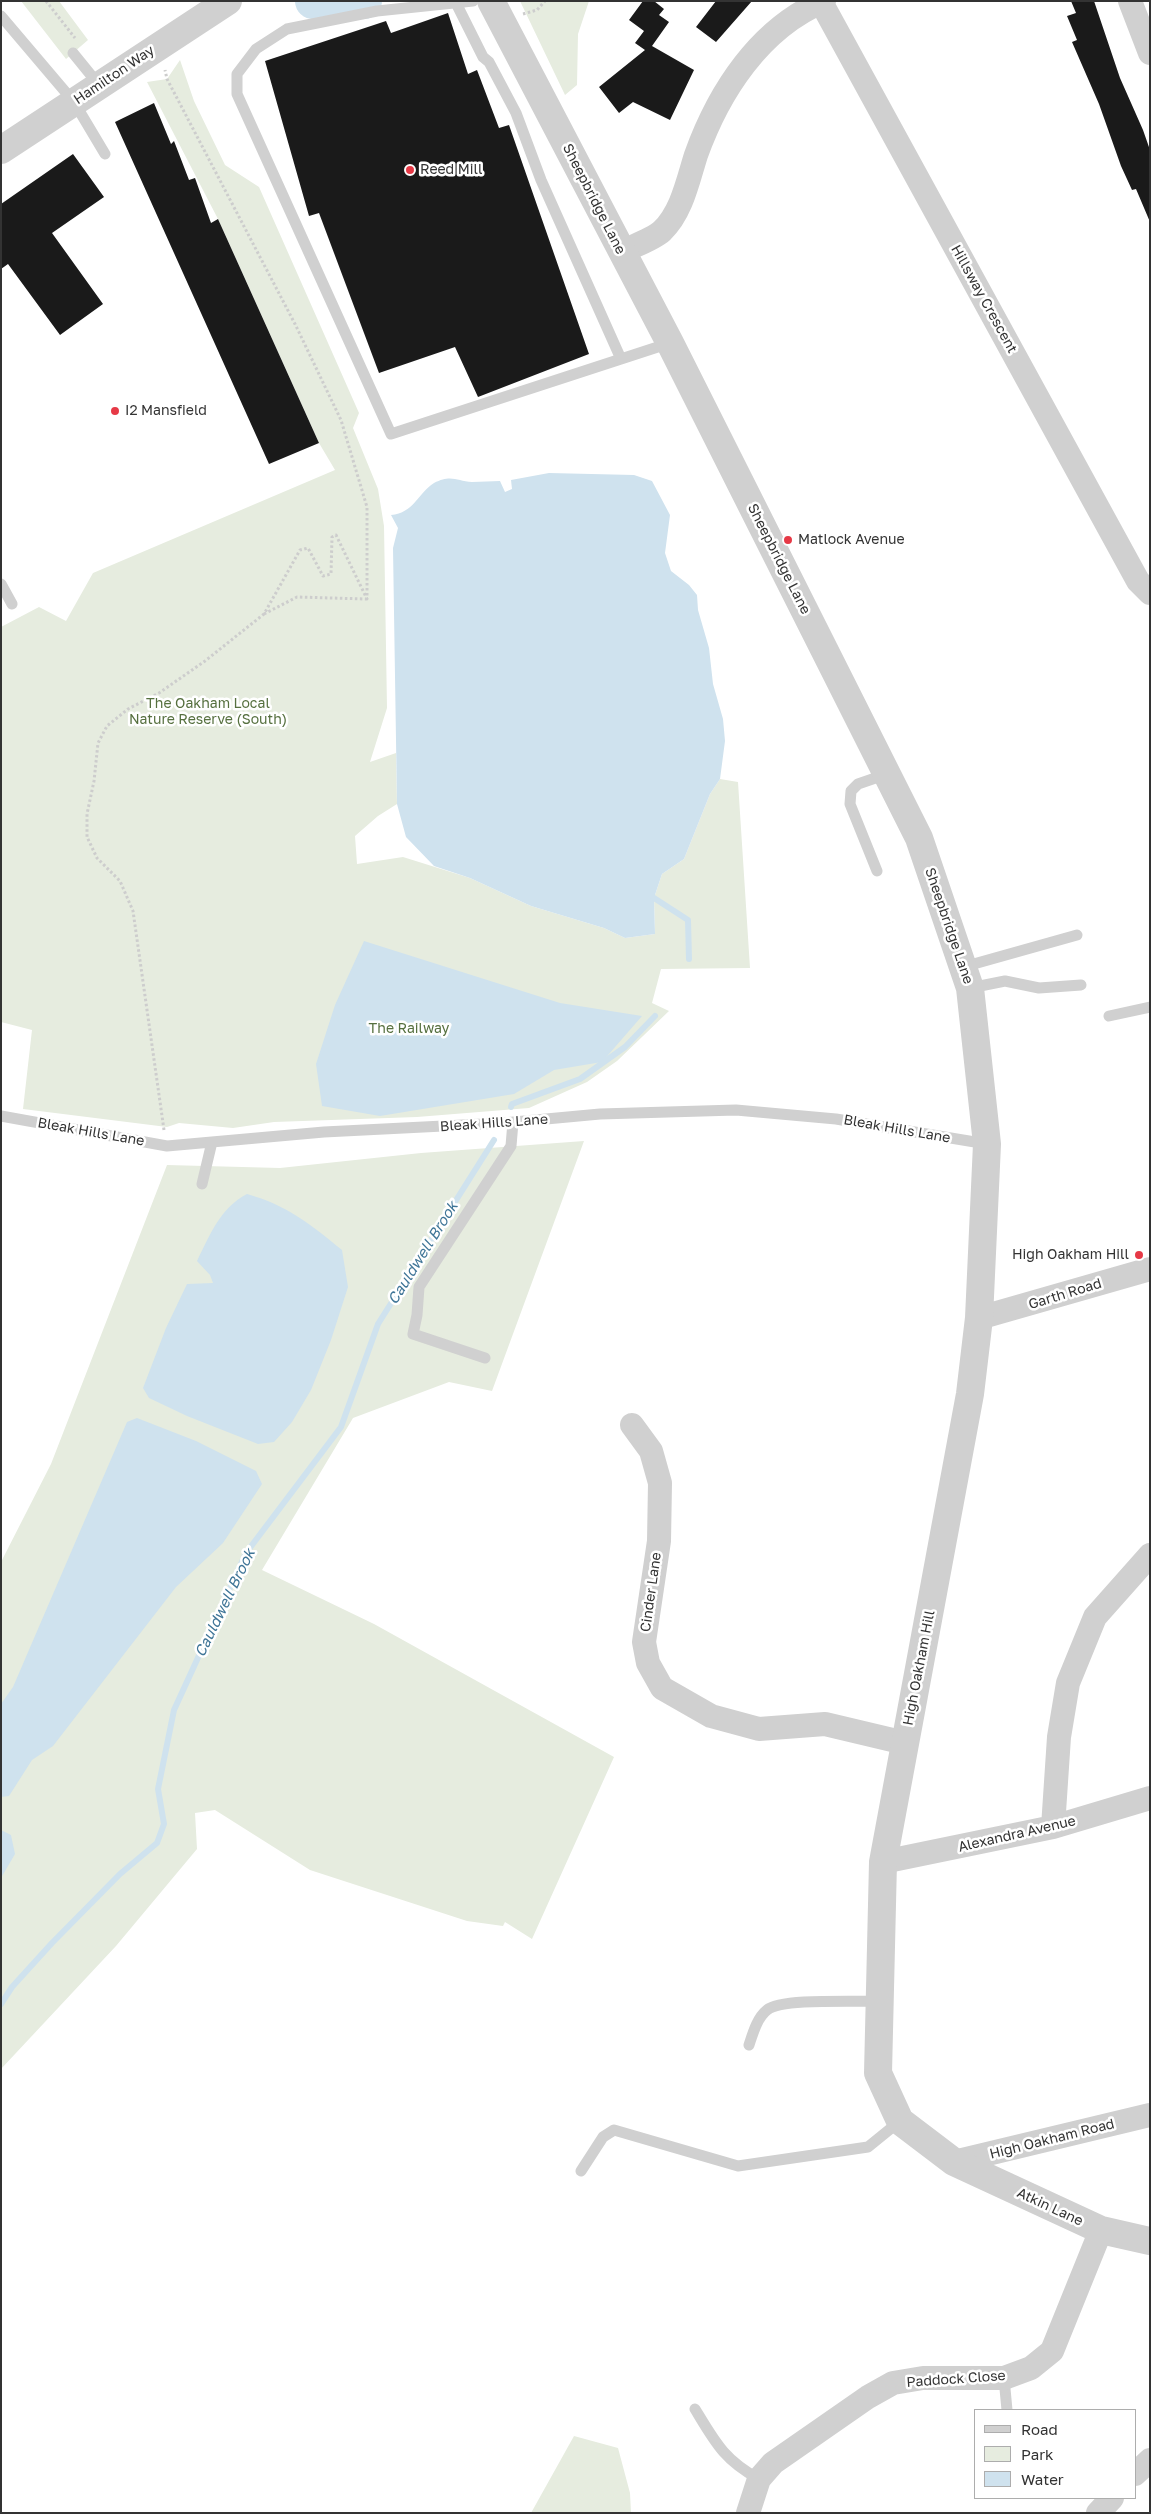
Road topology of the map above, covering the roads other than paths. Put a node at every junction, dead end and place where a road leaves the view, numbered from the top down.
1 (473, 1) edge
2 (491, 1) edge
3 (1130, 1) edge
4 (823, 2) edge
5 (221, 3) edge
6 (456, 3) junction
7 (2, 18) edge
8 (73, 53) dead end
9 (1150, 53) edge
10 (99, 85) junction
11 (74, 102) junction
12 (1, 150) edge
13 (105, 154) dead end
14 (621, 252) junction
15 (670, 343) junction
16 (621, 359) junction
17 (1, 584) edge
18 (1150, 593) edge
19 (12, 604) dead end
20 (887, 774) junction
21 (877, 871) dead end
22 (1077, 935) dead end
23 (966, 978) junction
24 (1081, 985) dead end
25 (1150, 1007) edge
26 (1109, 1016) dead end
27 (1, 1116) edge
28 (512, 1122) junction
29 (212, 1142) junction
30 (988, 1144) junction
31 (202, 1184) dead end
32 (1150, 1269) edge
33 (979, 1318) junction
34 (485, 1358) dead end
35 (632, 1425) dead end
36 (1150, 1555) edge
37 (905, 1743) junction
38 (1150, 1798) edge
39 (1053, 1828) junction
40 (883, 1862) junction
41 (879, 2001) junction
42 (749, 2045) dead end
43 (1150, 2115) edge
44 (900, 2121) junction
45 (954, 2162) junction
46 (581, 2171) dead end
47 (1101, 2230) junction
48 (1150, 2241) edge
49 (1004, 2378) junction
50 (695, 2409) dead end
51 (1006, 2409) edge
52 (1150, 2460) edge
53 (1136, 2473) edge
54 (759, 2479) junction
55 (1111, 2499) edge
56 (748, 2513) edge
57 (1098, 2513) edge

1 - 6 lane
2 - 14 street, Sheepbridge Lane
3 - 9 street
4 - 14 street
4 - 18 street, Hillsway Crescent
5 - 10 street, Hamilton Way
6 - 16 lane
6 - 16 lane
7 - 11 lane
8 - 10 lane
10 - 11 street, Hamilton Way
11 - 12 street, Hamilton Way
11 - 13 lane
14 - 15 street, Sheepbridge Lane
15 - 16 lane
15 - 20 street, Sheepbridge Lane
17 - 19 lane
20 - 21 lane
20 - 23 street, Sheepbridge Lane
22 - 23 lane
23 - 24 lane
23 - 30 street, Sheepbridge Lane
25 - 26 lane
27 - 29 lane, Bleak Hills Lane
28 - 29 lane, Bleak Hills Lane
28 - 30 lane, Bleak Hills Lane
28 - 34 lane
29 - 31 lane
30 - 33 street, High Oakham Hill
32 - 33 street, Garth Road
33 - 37 street, High Oakham Hill
35 - 37 street, Cinder Lane
36 - 39 street
37 - 40 street, High Oakham Hill
38 - 39 street, Alexandra Avenue
39 - 40 street, Alexandra Avenue
40 - 41 street, High Oakham Hill
41 - 42 lane
41 - 44 street, High Oakham Hill
43 - 45 street, High Oakham Road
44 - 45 street, High Oakham Hill
44 - 46 lane
45 - 47 street, Atkin Lane
47 - 48 street, Atkin Lane
47 - 49 street, Paddock Close
49 - 51 lane
49 - 54 street, Paddock Close
50 - 54 lane
52 - 53 street
54 - 56 street, Paddock Close
55 - 57 street

